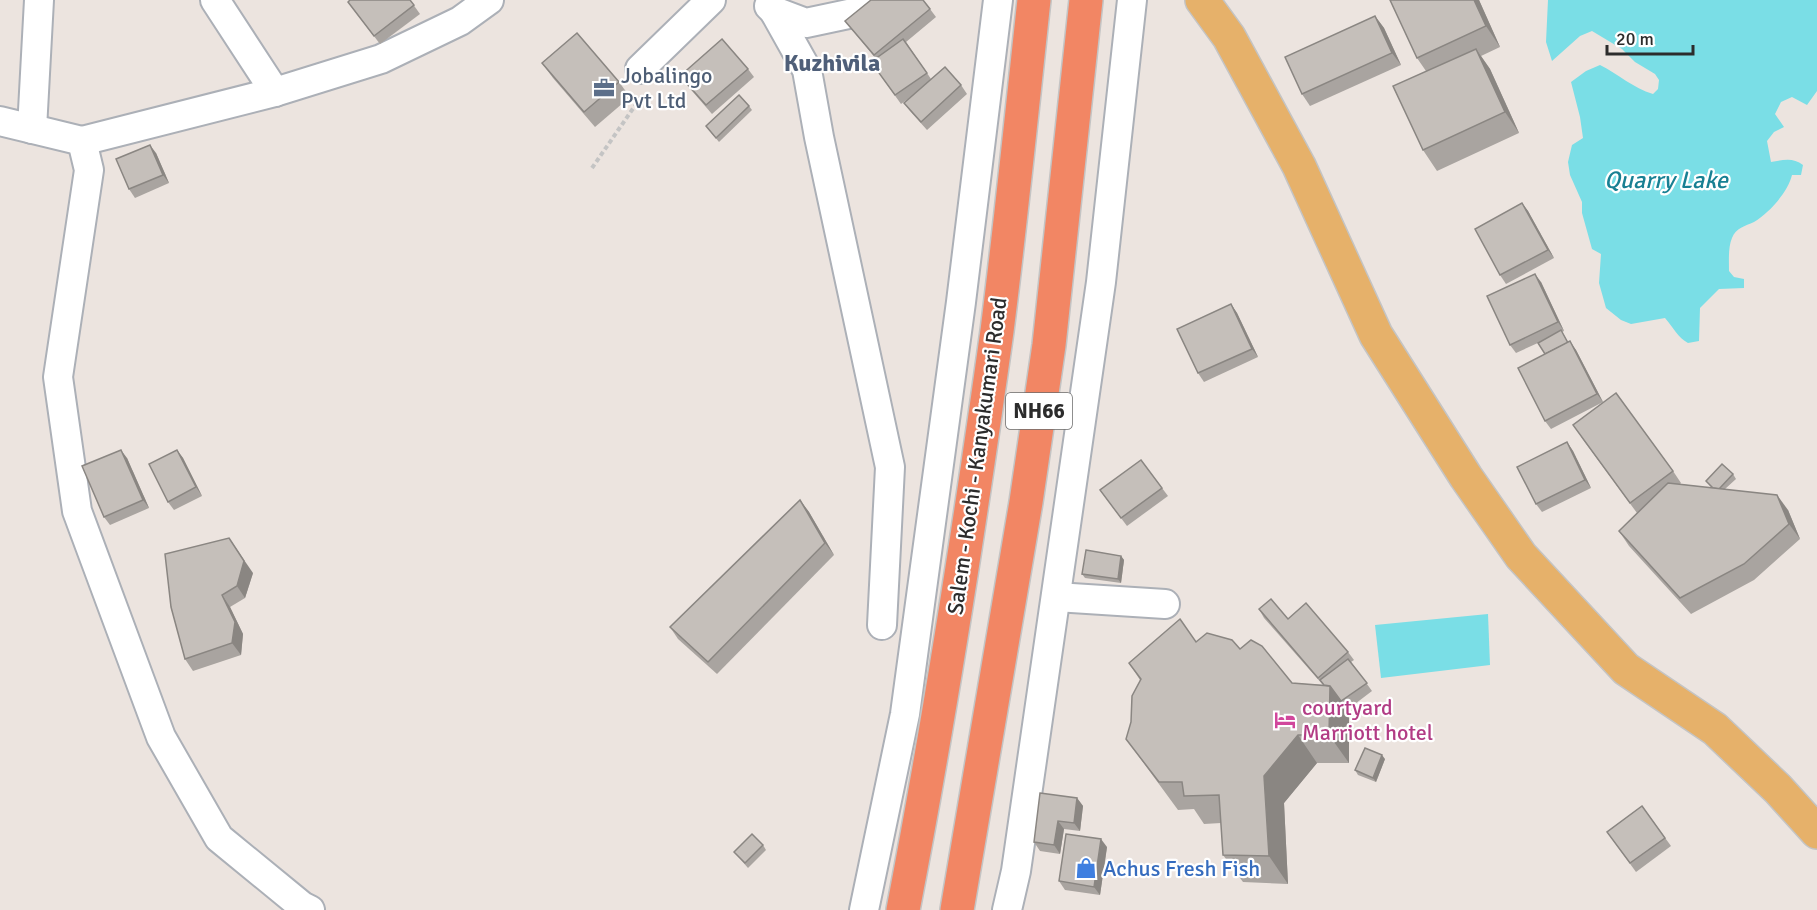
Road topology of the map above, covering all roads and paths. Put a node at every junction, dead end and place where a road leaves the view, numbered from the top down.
1 (39, 0) edge
2 (215, 0) edge
3 (489, 0) edge
4 (711, 0) edge
5 (874, 0) edge
6 (998, 0) edge
7 (1034, 0) edge
8 (1086, 0) edge
9 (1132, 0) edge
10 (1202, 0) edge
11 (769, 5) edge
12 (640, 69) dead end
13 (275, 92) junction
14 (0, 121) edge
15 (32, 129) junction
16 (82, 141) junction
17 (1056, 597) junction
18 (1165, 604) dead end
19 (882, 625) dead end
20 (1817, 832) edge
21 (310, 910) edge
22 (864, 910) edge
23 (903, 910) edge
24 (957, 910) edge
25 (1006, 910) edge

1 - 15 street
2 - 13 street
3 - 13 street
4 - 12 street
5 - 11 street
6 - 22 street
7 - 23 highway, Salem - Kochi - Kanyakumari Road / NH66
8 - 24 highway, NH66
9 - 17 street
10 - 20 main road
11 - 19 street
13 - 16 street
14 - 15 street
15 - 16 street
16 - 21 street
17 - 18 street
17 - 25 street

